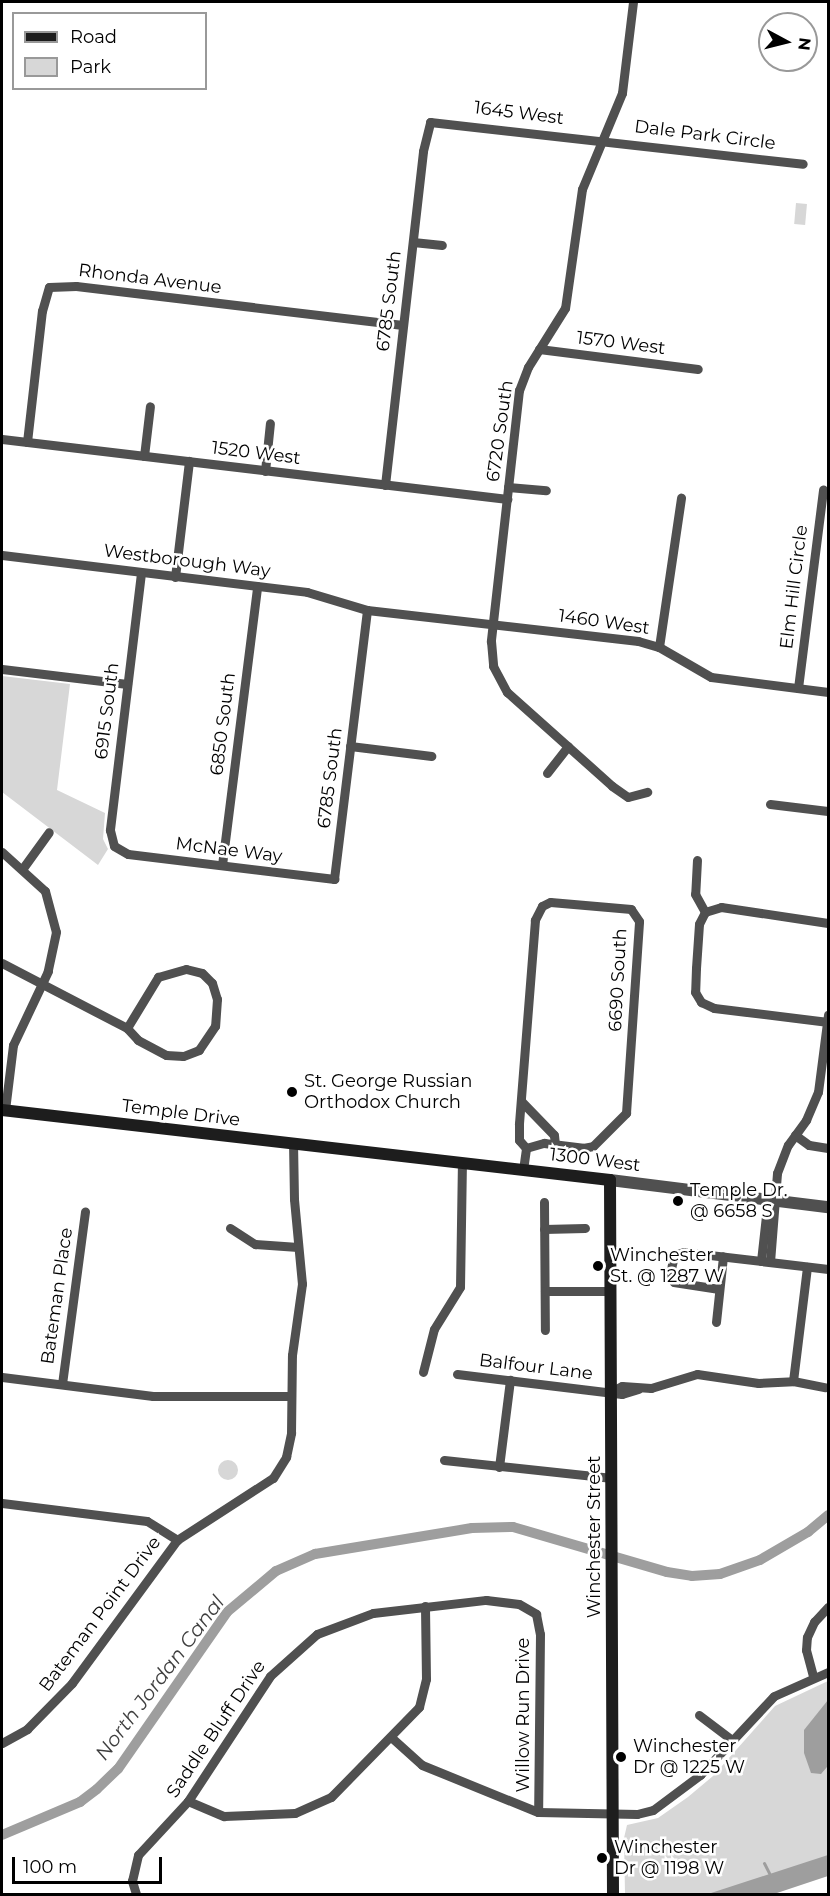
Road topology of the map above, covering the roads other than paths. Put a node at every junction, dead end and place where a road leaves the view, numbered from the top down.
1 (633, 2) edge
2 (430, 122) joint
3 (604, 140) junction
4 (802, 164) dead end
5 (413, 242) junction
6 (442, 245) dead end
7 (403, 325) junction
8 (539, 349) junction
9 (698, 369) dead end
10 (150, 406) dead end
11 (270, 423) dead end
12 (2, 439) edge
13 (27, 442) junction
14 (144, 456) junction
15 (189, 461) junction
16 (265, 471) junction
17 (385, 484) junction
18 (508, 487) junction
19 (546, 490) dead end
20 (823, 490) dead end
21 (681, 498) dead end
22 (507, 499) junction
23 (2, 555) edge
24 (141, 573) junction
25 (175, 577) junction
26 (257, 586) junction
27 (367, 610) junction
28 (492, 624) junction
29 (659, 646) junction
30 (2, 669) edge
31 (127, 684) junction
32 (798, 688) junction
33 (828, 692) edge
34 (350, 746) junction
35 (568, 746) junction
36 (431, 756) dead end
37 (547, 773) dead end
38 (647, 792) dead end
39 (770, 804) dead end
40 (828, 811) edge
41 (49, 832) dead end
42 (120, 850) joint
43 (2, 852) edge
44 (697, 860) dead end
45 (222, 865) junction
46 (23, 868) junction
47 (334, 879) joint
48 (705, 912) junction
49 (828, 922) edge
50 (2, 963) edge
51 (43, 984) junction
52 (828, 1018) edge
53 (127, 1028) junction
54 (521, 1101) junction
55 (3, 1110) edge
56 (795, 1135) junction
57 (293, 1143) junction
58 (555, 1145) junction
59 (525, 1148) junction
60 (828, 1148) edge
61 (356, 1150) joint
62 (462, 1163) junction
63 (523, 1170) junction
64 (610, 1180) junction
65 (773, 1201) junction
66 (544, 1202) dead end
67 (828, 1207) edge
68 (85, 1212) dead end
69 (230, 1228) dead end
70 (585, 1228) dead end
71 (544, 1229) junction
72 (297, 1247) junction
73 (723, 1256) junction
74 (766, 1261) junction
75 (807, 1267) junction
76 (828, 1269) edge
77 (719, 1289) junction
78 (545, 1291) junction
79 (610, 1291) junction
80 (716, 1322) dead end
81 (545, 1330) dead end
82 (423, 1372) dead end
83 (457, 1374) dead end
84 (2, 1377) edge
85 (510, 1380) junction
86 (793, 1381) junction
87 (62, 1384) junction
88 (825, 1387) dead end
89 (612, 1391) junction
90 (291, 1396) junction
91 (444, 1460) dead end
92 (499, 1467) junction
93 (612, 1478) junction
94 (2, 1503) edge
95 (177, 1540) junction
96 (425, 1606) junction
97 (828, 1607) edge
98 (539, 1619) joint
99 (828, 1672) edge
100 (813, 1676) junction
101 (699, 1715) dead end
102 (392, 1738) junction
103 (732, 1740) junction
104 (2, 1743) edge
105 (188, 1801) junction
106 (538, 1812) junction
107 (613, 1815) junction
108 (136, 1894) edge
109 (613, 1894) edge

1 - 3 street, 6720 South
2 - 3 street, 1645 West
2 - 5 street, 6785 South
3 - 4 street, Dale Park Circle
3 - 8 street, 6720 South
5 - 6 street
5 - 7 street, 6785 South
7 - 13 street, Rhonda Avenue
7 - 17 street, 6785 South
8 - 9 street, 1570 West
8 - 18 street, 6720 South
10 - 14 street
11 - 16 street
12 - 13 street, 1520 West
13 - 14 street, 1520 West
14 - 15 street, 1520 West
15 - 16 street, 1520 West
15 - 25 street
16 - 17 street, 1520 West
17 - 22 street, 1520 West
18 - 19 street
18 - 22 street, 6720 South
20 - 32 street, Elm Hill Circle
21 - 29 street
22 - 28 street, 6720 South
23 - 24 street, Westborough Way
24 - 25 street, Westborough Way
24 - 31 street, 6915 South
25 - 26 street, Westborough Way
26 - 27 street, Westborough Way
26 - 45 street, 6850 South
27 - 28 street, 1460 West
27 - 34 street, 6785 South
28 - 29 street, 1460 West
28 - 35 street, 6720 South
29 - 32 street, 1460 West
30 - 31 street
31 - 42 street, 6915 South
32 - 33 street, 1460 West
34 - 36 street
34 - 47 street, 6785 South
35 - 37 street
35 - 38 street, 6720 South
39 - 40 street
41 - 46 street
42 - 45 street, McNae Way
43 - 46 street
44 - 48 street
45 - 47 street, McNae Way
46 - 51 street
48 - 49 street
48 - 52 street
50 - 51 street
51 - 53 street
51 - 55 street
52 - 56 street
53 - 53 street
54 - 58 street
54 - 58 street, 6690 South
54 - 59 street, 6690 South
55 - 57 main road, Temple Drive
56 - 60 street
56 - 65 street
57 - 61 main road, Temple Drive
57 - 72 street, Bateman Point Drive
58 - 59 street, 6690 South
59 - 63 street, 6690 South
61 - 62 main road, 1300 West
62 - 63 main road, 1300 West
62 - 82 street
63 - 64 main road, 1300 West
64 - 65 street, 1300 West
64 - 79 main road, Winchester Street
65 - 67 street, 1300 West
65 - 74 street
66 - 71 street
68 - 87 street, Bateman Place
69 - 72 street
70 - 71 street
71 - 78 street
72 - 90 street, Bateman Point Drive
73 - 74 street
73 - 77 street
73 - 77 street
74 - 75 street
75 - 76 street
75 - 86 street
77 - 80 street
78 - 79 street
78 - 81 street
79 - 89 main road, Winchester Street
83 - 85 street, Balfour Lane
84 - 87 street
85 - 89 street, Balfour Lane
85 - 92 street
86 - 88 street, Balfour Lane
86 - 89 street, Balfour Lane
87 - 90 street
89 - 93 main road, Winchester Street
90 - 95 street, Bateman Point Drive
91 - 92 street
92 - 93 street
93 - 107 main road, Winchester Street
94 - 95 street
95 - 104 street, Bateman Point Drive
96 - 98 street, Saddle Bluff Drive
96 - 102 street
96 - 105 street, Saddle Bluff Drive
97 - 100 street
98 - 106 street, Willow Run Drive
99 - 100 street
100 - 103 street
101 - 103 street
102 - 105 street
102 - 106 street
103 - 107 street
105 - 108 street, Saddle Bluff Drive
106 - 107 street
107 - 109 main road, Winchester Street

